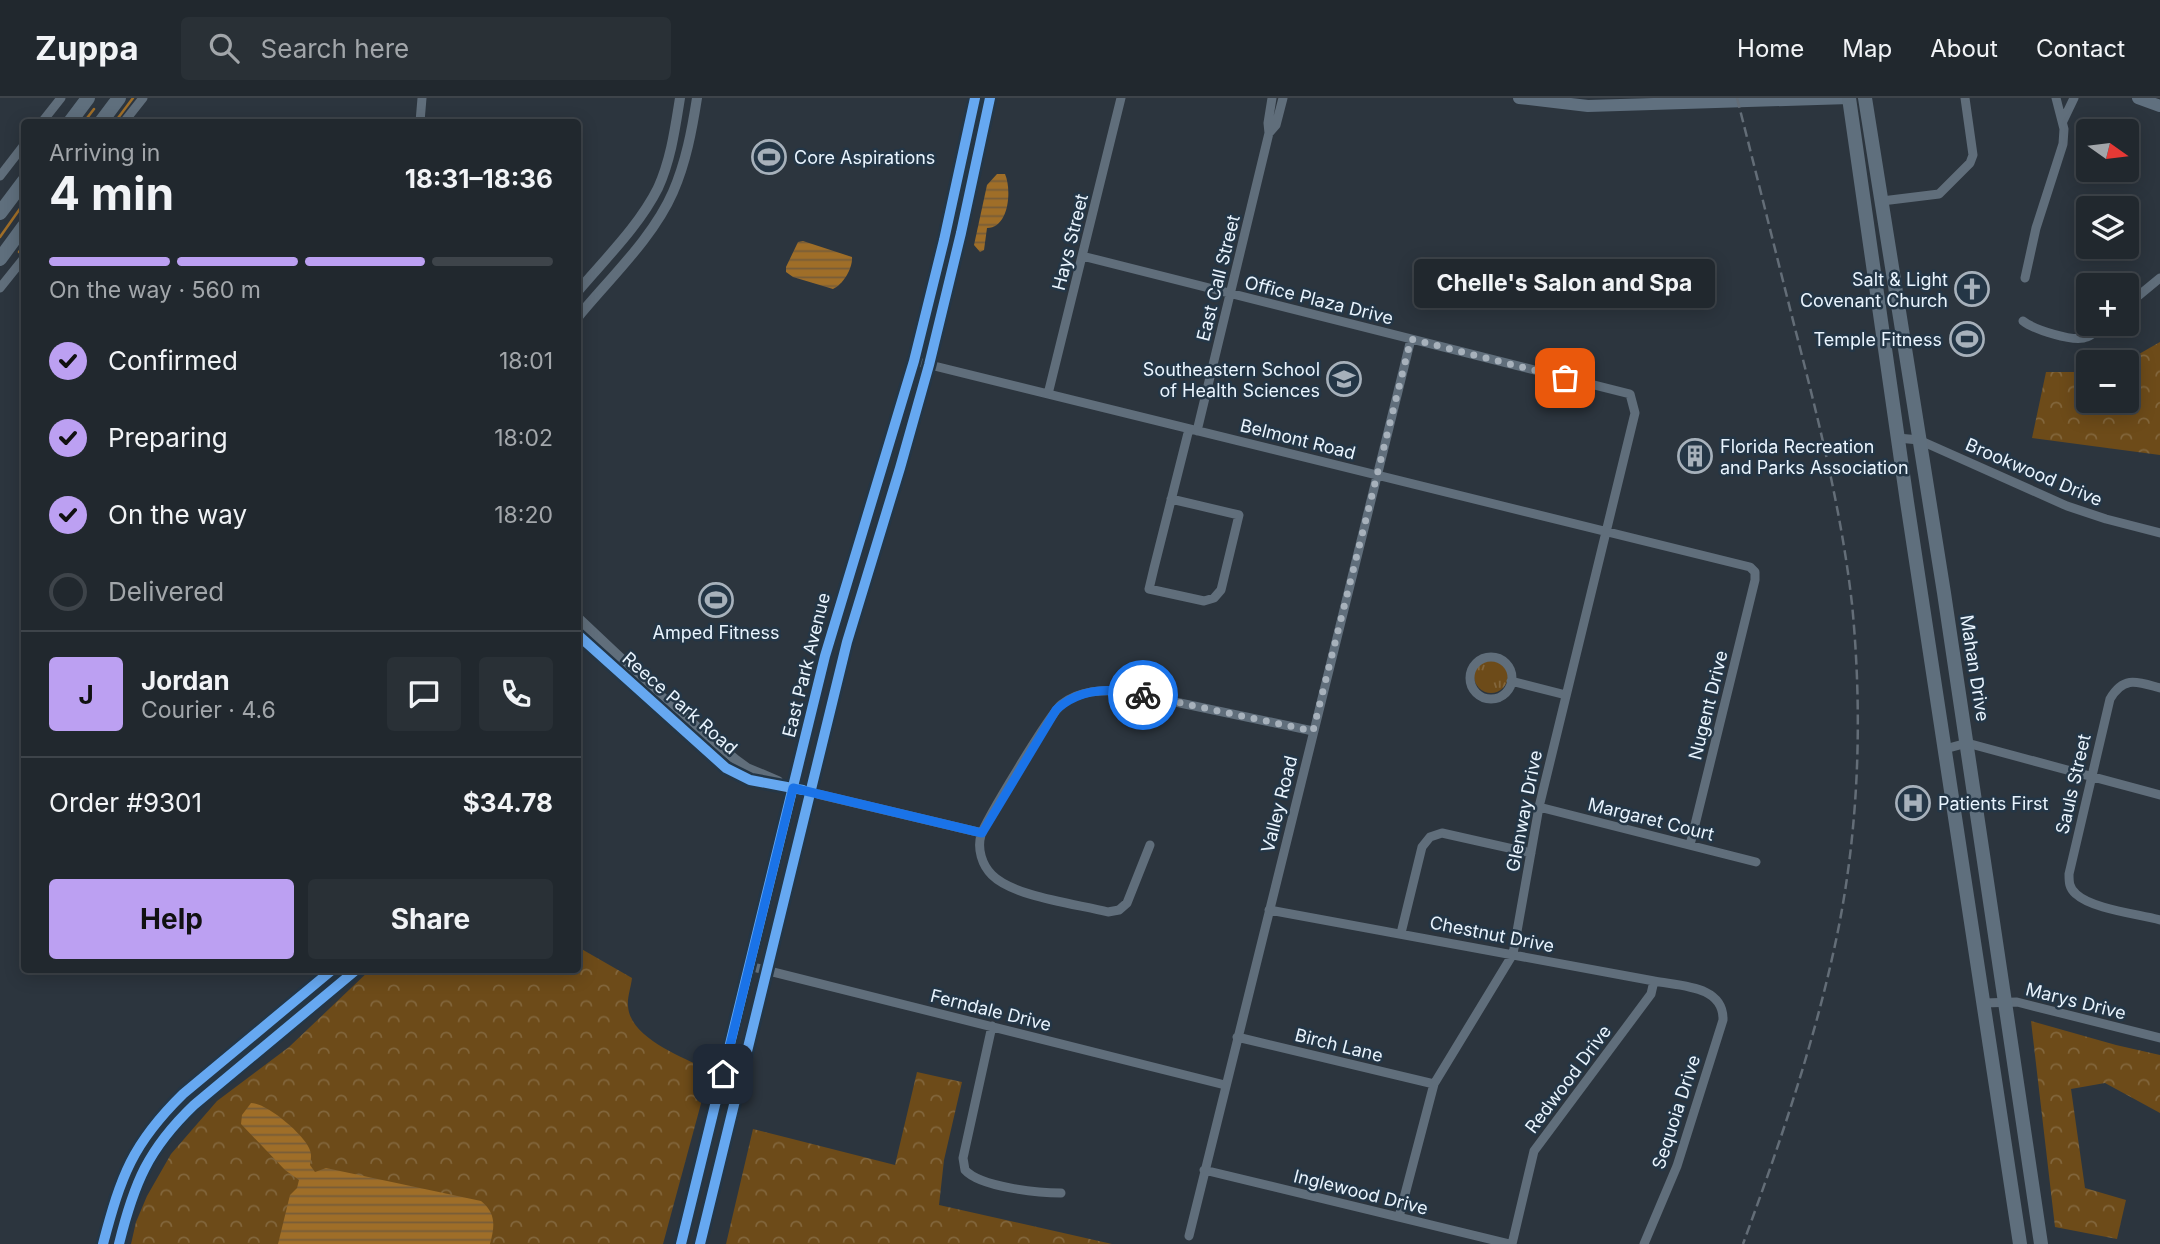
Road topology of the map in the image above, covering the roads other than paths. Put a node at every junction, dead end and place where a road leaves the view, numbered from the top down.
1 (61, 98) edge
2 (88, 98) edge
3 (119, 98) edge
4 (143, 98) edge
5 (422, 98) edge
6 (680, 98) edge
7 (697, 98) edge
8 (975, 98) edge
9 (990, 98) edge
10 (1121, 98) edge
11 (1272, 98) edge
12 (1283, 98) edge
13 (1519, 98) edge
14 (1849, 98) edge
15 (1866, 98) edge
16 (1965, 98) edge
17 (2056, 98) edge
18 (2074, 98) edge
19 (2138, 98) edge
20 (1603, 102) edge
21 (2160, 106) edge
22 (44, 119) edge
23 (71, 119) edge
24 (103, 119) edge
25 (126, 119) edge
26 (420, 119) edge
27 (2063, 122) junction
28 (1269, 133) junction
29 (21, 149) edge
30 (0, 176) edge
31 (21, 184) edge
32 (21, 184) edge
33 (651, 198) junction
34 (1882, 201) junction
35 (0, 203) edge
36 (666, 206) junction
37 (0, 213) edge
38 (21, 230) edge
39 (1083, 256) junction
40 (0, 260) edge
41 (21, 262) edge
42 (2025, 278) dead end
43 (2160, 278) edge
44 (581, 287) edge
45 (0, 288) edge
46 (1230, 293) junction
47 (2139, 295) edge
48 (581, 311) edge
49 (2023, 321) dead end
50 (1901, 327) junction
51 (1882, 329) junction
52 (2090, 336) edge
53 (1411, 339) junction
54 (914, 361) junction
55 (929, 365) junction
56 (1048, 394) junction
57 (1630, 394) joint
58 (1193, 430) junction
59 (1898, 438) junction
60 (1919, 440) junction
61 (1377, 475) junction
62 (1171, 499) junction
63 (1606, 531) junction
64 (2160, 533) edge
65 (1755, 572) joint
66 (1922, 593) junction
67 (1944, 593) junction
68 (581, 621) edge
69 (581, 638) edge
70 (1511, 681) junction
71 (2160, 688) edge
72 (1566, 695) junction
73 (1313, 731) junction
74 (1967, 743) junction
75 (1945, 749) junction
76 (2091, 776) junction
77 (793, 788) junction
78 (809, 792) junction
79 (2160, 795) edge
80 (1539, 807) junction
81 (982, 833) junction
82 (1150, 845) dead end
83 (1690, 845) junction
84 (1531, 853) junction
85 (1756, 862) dead end
86 (1269, 910) junction
87 (2160, 920) edge
88 (1401, 933) junction
89 (1513, 954) junction
90 (749, 966) junction
91 (767, 970) junction
92 (328, 973) edge
93 (352, 973) edge
94 (1654, 981) junction
95 (1709, 993) joint
96 (2005, 1002) junction
97 (1984, 1003) junction
98 (992, 1027) junction
99 (1237, 1037) junction
100 (2160, 1038) edge
101 (1225, 1084) junction
102 (1434, 1084) junction
103 (174, 1103) junction
104 (183, 1115) junction
105 (1204, 1170) junction
106 (1061, 1193) dead end
107 (1399, 1217) junction
108 (1189, 1236) dead end
109 (103, 1244) edge
110 (119, 1244) edge
111 (681, 1244) edge
112 (700, 1244) edge
113 (1511, 1244) edge
114 (1644, 1244) edge
115 (2020, 1244) edge
116 (2041, 1244) edge

1 - 22 street
2 - 23 main road
3 - 24 main road
4 - 25 street
5 - 26 street
6 - 33 street
7 - 36 street
8 - 54 main road, East Park Avenue
9 - 55 main road, East Park Avenue
10 - 39 street, Hays Street
11 - 28 street, East Call Street
12 - 28 street, East Call Street
13 - 20 main road
14 - 20 main road
14 - 51 main road
15 - 34 main road, Mahan Drive
16 - 34 street
17 - 27 street
18 - 27 street
19 - 21 main road
27 - 42 street
28 - 46 street, East Call Street
29 - 30 street
31 - 35 main road
32 - 37 main road
33 - 36 street
33 - 44 street
34 - 50 main road, Mahan Drive
36 - 48 street
38 - 40 main road
39 - 46 street, Office Plaza Drive
39 - 56 street, Hays Street
41 - 45 street
43 - 47 street
46 - 53 street, Office Plaza Drive
46 - 58 street, East Call Street
49 - 52 street
50 - 51 main road
50 - 60 main road, Mahan Drive
51 - 59 main road
53 - 57 street, Office Plaza Drive
53 - 61 street, Valley Road
54 - 55 street, Belmont Road
54 - 77 main road, East Park Avenue
55 - 56 street, Belmont Road
55 - 78 main road, East Park Avenue
56 - 58 street, Belmont Road
57 - 63 street, Glenway Drive
58 - 61 street, Belmont Road
58 - 62 street, East Call Street
59 - 60 street, Brookwood Drive
59 - 66 main road
60 - 64 street, Brookwood Drive
60 - 67 main road, Mahan Drive
61 - 63 street, Belmont Road
61 - 73 street, Valley Road
62 - 62 street, East Call Street
63 - 65 street, Belmont Road
63 - 72 street, Glenway Drive
65 - 83 street, Nugent Drive
66 - 67 main road
66 - 75 main road
67 - 74 main road, Mahan Drive
68 - 77 street, Reece Park Road
69 - 77 street, Reece Park Road
70 - 70 street
70 - 72 street
71 - 76 street, Sauls Street
72 - 80 street, Glenway Drive
73 - 81 street
73 - 86 street, Valley Road
74 - 75 street
74 - 76 street
74 - 96 main road, Mahan Drive
75 - 97 main road
76 - 79 street
76 - 87 street, Sauls Street
77 - 78 street, Reece Park Road
77 - 90 main road, East Park Avenue
78 - 81 street
78 - 91 main road, East Park Avenue
80 - 83 street, Margaret Court
80 - 84 street, Glenway Drive
81 - 82 street
83 - 85 street, Margaret Court
84 - 88 street
84 - 89 street, Glenway Drive
86 - 88 street, Chestnut Drive
86 - 99 street, Valley Road
88 - 89 street, Chestnut Drive
89 - 94 street, Chestnut Drive
89 - 102 street, Glenway Drive
90 - 91 street, Ferndale Drive
90 - 111 main road, East Park Avenue
91 - 98 street, Ferndale Drive
91 - 112 main road, East Park Avenue
92 - 103 street
93 - 104 street
94 - 95 street, Chestnut Drive
94 - 113 street, Redwood Drive
95 - 114 street, Sequoia Drive
96 - 97 street, Marys Drive
96 - 100 street, Marys Drive
96 - 116 main road, Mahan Drive
97 - 115 main road
98 - 101 street, Ferndale Drive
98 - 106 street
99 - 101 street, Valley Road
99 - 102 street, Birch Lane
101 - 105 street, Valley Road
102 - 107 street, Glenway Drive
103 - 104 street
103 - 109 street
104 - 110 street
105 - 107 street, Inglewood Drive
105 - 108 street, Valley Road
107 - 113 street, Inglewood Drive

